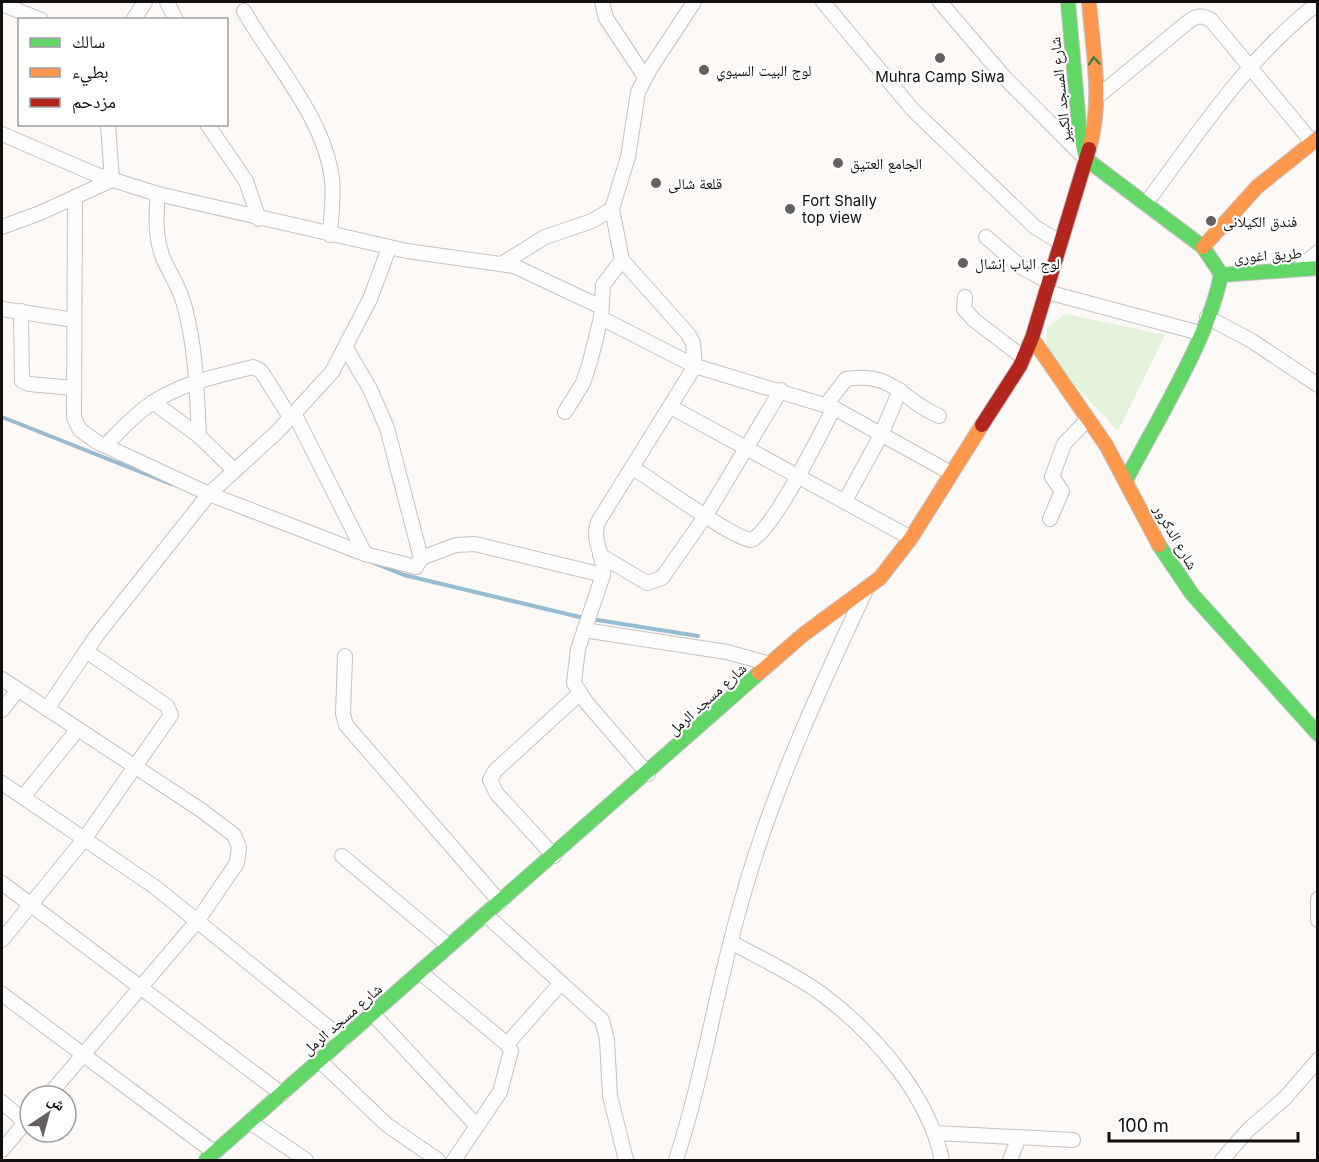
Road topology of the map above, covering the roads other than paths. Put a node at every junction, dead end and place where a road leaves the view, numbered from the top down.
1 (145, 2) edge
2 (167, 2) edge
3 (602, 2) edge
4 (694, 2) edge
5 (823, 2) edge
6 (940, 2) edge
7 (1068, 2) edge
8 (1089, 2) edge
9 (1317, 3) edge
10 (2, 4) edge
11 (244, 11) dead end
12 (36, 18) edge
13 (135, 18) edge
14 (175, 18) edge
15 (1249, 66) junction
16 (645, 77) junction
17 (1097, 98) junction
18 (108, 126) edge
19 (208, 126) edge
20 (2, 134) edge
21 (1315, 140) edge
22 (1086, 159) junction
23 (112, 180) junction
24 (158, 194) junction
25 (75, 196) junction
26 (1146, 202) junction
27 (612, 208) junction
28 (259, 219) junction
29 (2, 227) edge
30 (330, 235) junction
31 (986, 237) dead end
32 (1061, 243) junction
33 (1203, 247) junction
34 (389, 248) junction
35 (1317, 252) edge
36 (622, 260) junction
37 (503, 263) junction
38 (1298, 268) junction
39 (1317, 268) edge
40 (1221, 275) junction
41 (1048, 287) junction
42 (965, 297) dead end
43 (2, 309) edge
44 (21, 311) junction
45 (601, 313) junction
46 (1207, 317) junction
47 (74, 320) junction
48 (1200, 333) junction
49 (1032, 338) junction
50 (346, 348) junction
51 (1024, 358) junction
52 (695, 366) junction
53 (196, 382) junction
54 (1317, 385) edge
55 (74, 388) junction
56 (781, 390) junction
57 (900, 390) junction
58 (153, 402) junction
59 (830, 406) junction
60 (671, 407) junction
61 (566, 412) dead end
62 (292, 415) junction
63 (939, 416) dead end
64 (1088, 419) junction
65 (881, 435) junction
66 (199, 436) junction
67 (105, 446) junction
68 (747, 448) junction
69 (633, 468) junction
70 (234, 470) junction
71 (951, 473) junction
72 (798, 476) junction
73 (1126, 480) junction
74 (209, 494) junction
75 (845, 501) junction
76 (706, 515) junction
77 (1050, 519) dead end
78 (910, 538) junction
79 (365, 554) junction
80 (600, 555) junction
81 (421, 558) junction
82 (603, 575) junction
83 (865, 591) junction
84 (585, 630) junction
85 (86, 651) junction
86 (345, 656) dead end
87 (770, 664) junction
88 (2, 679) edge
89 (18, 690) junction
90 (579, 694) junction
91 (47, 709) junction
92 (2, 710) edge
93 (78, 729) junction
94 (1317, 734) edge
95 (137, 767) junction
96 (648, 774) junction
97 (2, 783) edge
98 (23, 797) junction
99 (85, 838) junction
100 (342, 856) dead end
101 (554, 856) junction
102 (2, 883) edge
103 (1317, 899) edge
104 (500, 902) junction
105 (31, 905) junction
106 (486, 915) junction
107 (198, 920) junction
108 (1317, 920) edge
109 (2, 940) edge
110 (731, 942) junction
111 (450, 946) junction
112 (420, 972) junction
113 (561, 983) junction
114 (141, 986) junction
115 (2, 994) edge
116 (373, 1014) junction
117 (344, 1040) junction
118 (507, 1044) junction
119 (82, 1055) junction
120 (1317, 1060) edge
121 (320, 1061) junction
122 (58, 1084) edge
123 (282, 1094) junction
124 (2, 1102) edge
125 (18, 1113) edge
126 (250, 1122) junction
127 (477, 1126) junction
128 (18, 1132) edge
129 (935, 1133) junction
130 (1020, 1137) junction
131 (1073, 1140) dead end
132 (2, 1150) edge
133 (210, 1157) edge
134 (435, 1160) edge
135 (306, 1161) edge
136 (454, 1161) edge
137 (626, 1161) edge
138 (676, 1161) edge
139 (942, 1161) edge
140 (1010, 1161) edge
141 (1222, 1161) edge

1 - 13 street
2 - 14 street
3 - 16 street
4 - 16 street
5 - 32 street
6 - 22 street
7 - 22 street, شارع المسجد الكبير
17 -> 8 street, شارع المسجد الكبير
9 - 15 street
10 - 12 street
11 - 30 street
15 - 17 street
15 - 21 street
15 - 26 street
16 - 27 street
17 - 22 street, شارع المسجد الكبير
18 - 23 street
19 - 28 street
20 - 23 street
21 - 33 street
22 - 26 street
22 - 32 street, شارع مسجد الرمل
23 - 24 street
23 - 25 street
24 - 28 street
24 - 53 street
25 - 29 street
25 - 47 street
26 - 33 street
27 - 36 street
27 - 37 street
28 - 30 street
30 - 34 street
31 - 41 street
32 - 41 street, شارع مسجد الرمل
33 - 40 street
34 - 37 street
34 - 50 street
35 - 38 street
36 - 45 street
36 - 52 street
37 - 45 street
38 - 39 street, طريق اغورى
38 - 40 street, طريق اغورى
40 - 46 street
41 - 48 street
41 - 49 street, شارع مسجد الرمل
42 - 51 street
43 - 44 street
44 - 47 street
44 - 55 street
45 - 52 street
45 - 61 street
46 - 48 street
46 - 54 street
47 - 55 street
48 - 73 street
49 - 51 street, شارع مسجد الرمل
49 - 64 street, شارع الدكرور
50 - 62 street
50 - 81 street
51 - 71 street, شارع مسجد الرمل
52 - 56 street
52 - 60 street
53 - 58 street
53 - 62 street
53 - 66 street
55 - 67 street
56 - 59 street
56 - 68 street
57 - 59 street
57 - 63 street
57 - 65 street
58 - 66 street
58 - 67 street
59 - 65 street
59 - 72 street
60 - 68 street
60 - 69 street
62 - 70 street
62 - 79 street
64 - 73 street, شارع الدكرور
64 - 77 street
65 - 71 street
65 - 75 street
66 - 70 street
67 - 74 street
68 - 72 street
68 - 76 street
69 - 76 street
69 - 80 street
70 - 74 street
71 - 78 street, شارع مسجد الرمل
72 - 75 street
72 - 76 street
73 - 94 street, شارع الدكرور
74 - 79 street
74 - 85 street
75 - 78 street
76 - 80 street
78 - 83 street, شارع مسجد الرمل
79 - 81 street
80 - 82 street
81 - 82 street
82 - 84 street
83 - 87 street, شارع مسجد الرمل
83 - 110 street
84 - 87 street
84 - 90 street
85 - 91 street
85 - 95 street
86 - 104 street
87 - 96 street, شارع مسجد الرمل
88 - 89 street
89 - 91 street
89 - 92 street
90 - 96 street
90 - 101 street
91 - 93 street
93 - 95 street
93 - 98 street
95 - 99 street
95 - 107 street
96 - 101 street, شارع مسجد الرمل
97 - 98 street
98 - 99 street
99 - 105 street
99 - 107 street
100 - 111 street
101 - 104 street, شارع مسجد الرمل
102 - 105 street
103 - 108 street
104 - 106 street, شارع مسجد الرمل
105 - 109 street
105 - 114 street
106 - 111 street, شارع مسجد الرمل
106 - 113 street
107 - 114 street
107 - 117 street
110 - 129 street
110 - 138 street
111 - 112 street, شارع مسجد الرمل
112 - 116 street, شارع مسجد الرمل
112 - 118 street
113 - 118 street
113 - 137 street
114 - 119 street
114 - 123 street
115 - 119 street
116 - 117 street, شارع مسجد الرمل
116 - 127 street
117 - 121 street, شارع مسجد الرمل
118 - 127 street
119 - 122 street
119 - 133 street
120 - 141 street
121 - 123 street, شارع مسجد الرمل
121 - 134 street
123 - 126 street, شارع مسجد الرمل
124 - 125 street
126 - 133 street, شارع مسجد الرمل
126 - 135 street
127 - 136 street
128 - 132 street
129 - 130 street
129 - 139 street
130 - 131 street
130 - 140 street

